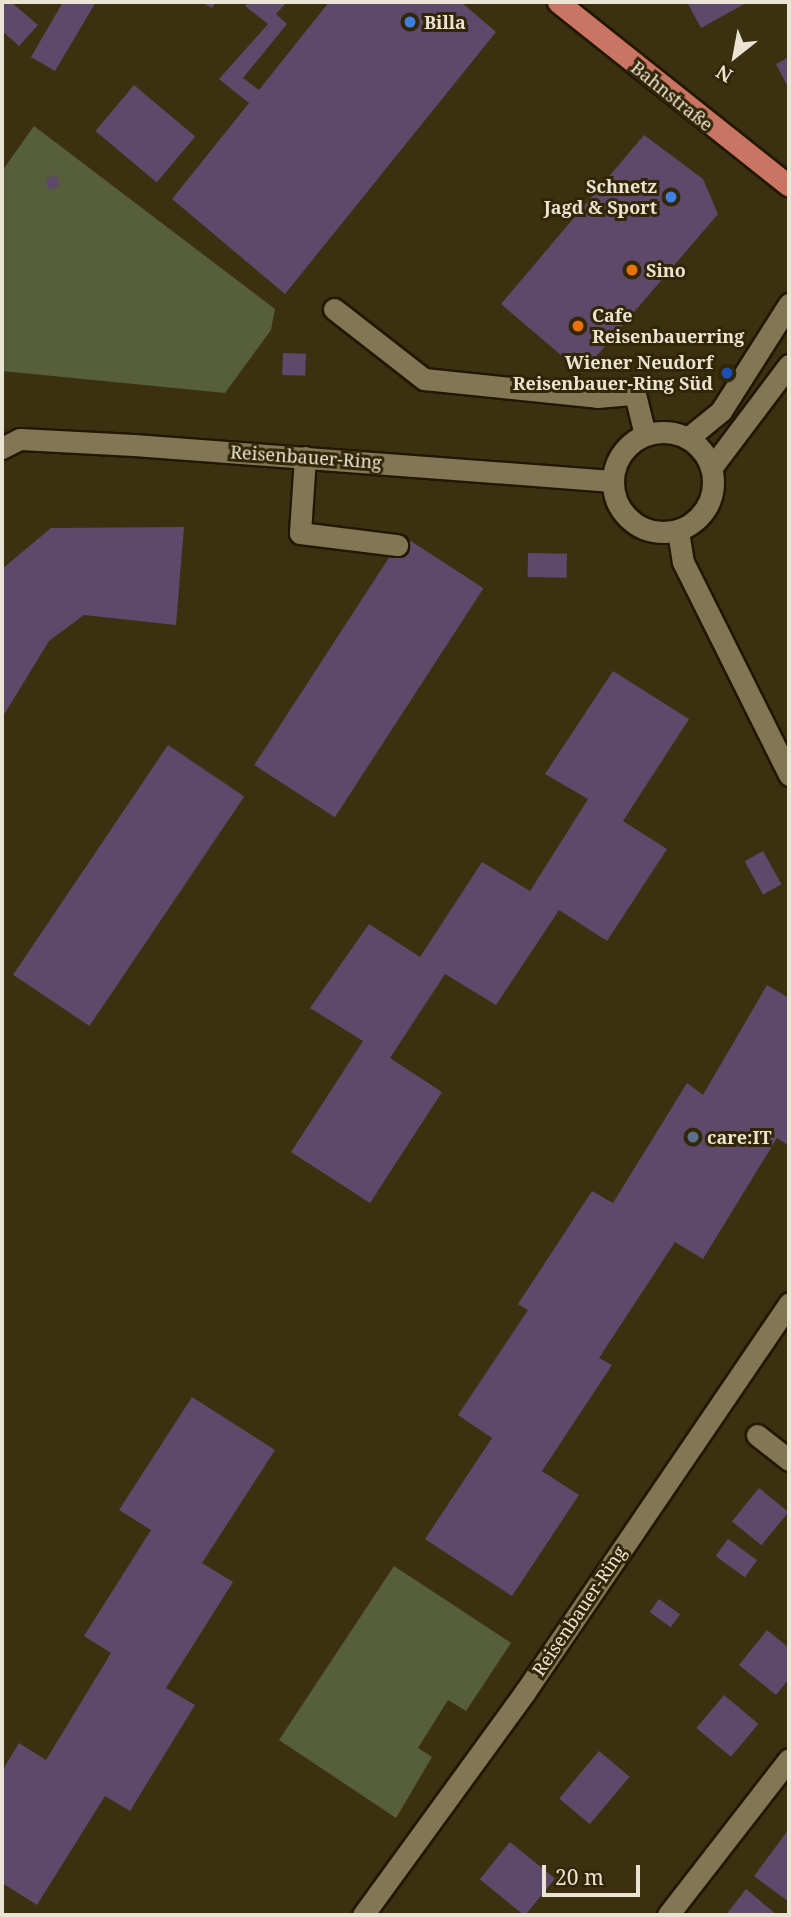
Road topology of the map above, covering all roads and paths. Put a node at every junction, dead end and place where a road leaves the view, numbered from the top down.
1 (558, 2) edge
2 (789, 186) edge
3 (789, 304) edge
4 (334, 309) dead end
5 (789, 365) edge
6 (645, 435) junction
7 (688, 438) junction
8 (2, 448) edge
9 (305, 457) junction
10 (712, 467) junction
11 (612, 481) junction
12 (678, 531) junction
13 (397, 545) dead end
14 (789, 775) edge
15 (789, 1303) edge
16 (757, 1435) dead end
17 (789, 1460) edge
18 (789, 1759) edge
19 (363, 1915) edge
20 (668, 1915) edge

1 - 2 main road, Bahnstraße
3 - 7 street
4 - 6 street
5 - 10 street
6 - 7 street
6 - 11 street
7 - 10 street
8 - 9 street, Reisenbauer-Ring
9 - 11 street, Reisenbauer-Ring
9 - 13 street
10 - 12 street
11 - 12 street
12 - 14 street
15 - 19 street, Reisenbauer-Ring
16 - 17 street
18 - 20 street

